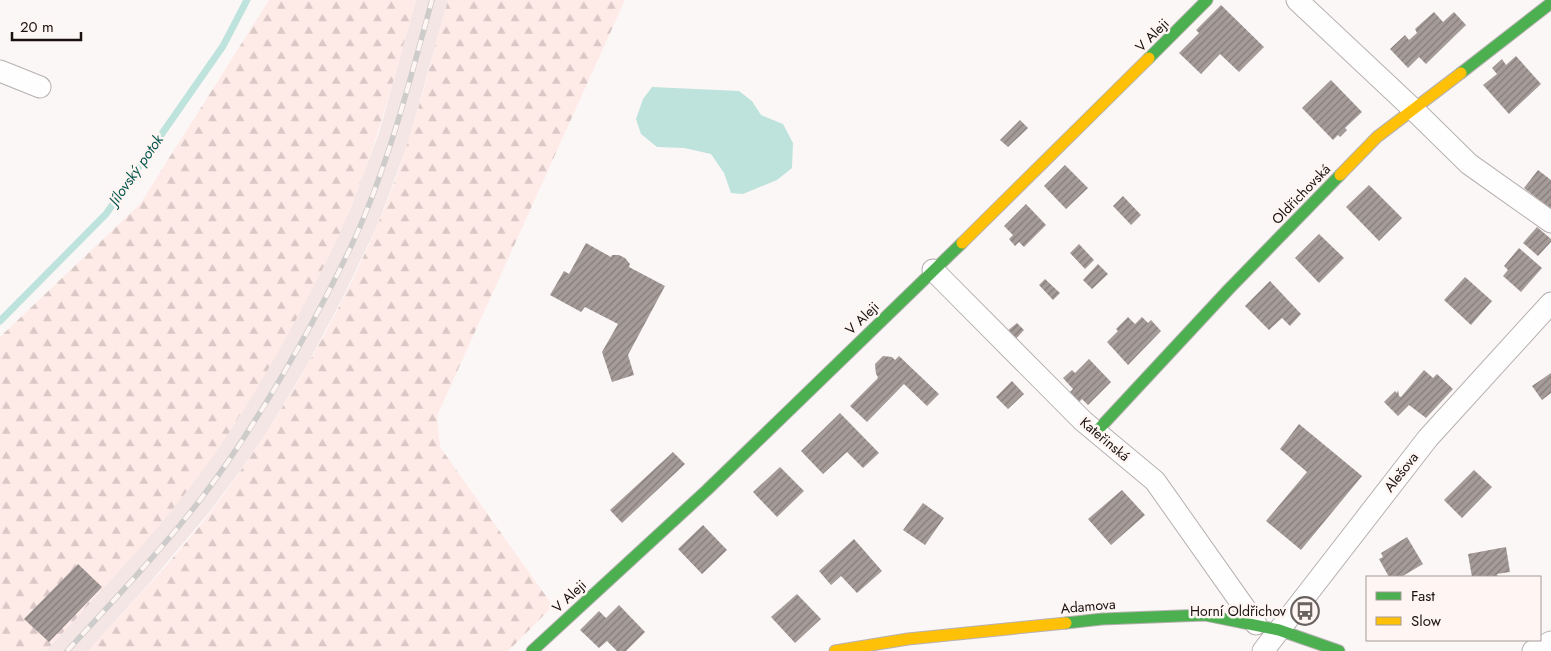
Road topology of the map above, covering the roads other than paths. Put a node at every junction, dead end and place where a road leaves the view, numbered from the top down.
1 (1208, 0) edge
2 (1297, 0) edge
3 (1551, 3) edge
4 (0, 71) edge
5 (40, 87) dead end
6 (1413, 109) junction
7 (1551, 222) edge
8 (934, 270) junction
9 (1551, 303) edge
10 (1096, 432) junction
11 (1256, 624) junction
12 (1279, 630) junction
13 (1551, 642) edge
14 (532, 651) edge
15 (836, 651) edge
16 (1263, 651) edge
17 (1339, 651) edge
18 (1534, 651) edge

1 - 8 street, V Aleji
2 - 6 street
3 - 6 street, Oldřichovská
4 - 5 street
6 - 7 street
6 - 10 street, Oldřichovská
8 - 10 street, Kateřinská
8 - 14 street, V Aleji
9 - 12 street, Alešova
10 - 11 street, Kateřinská
11 - 12 street, Adamova
11 - 15 street, Adamova
12 - 16 street, Alešova
12 - 17 street, Adamova
13 - 18 street

